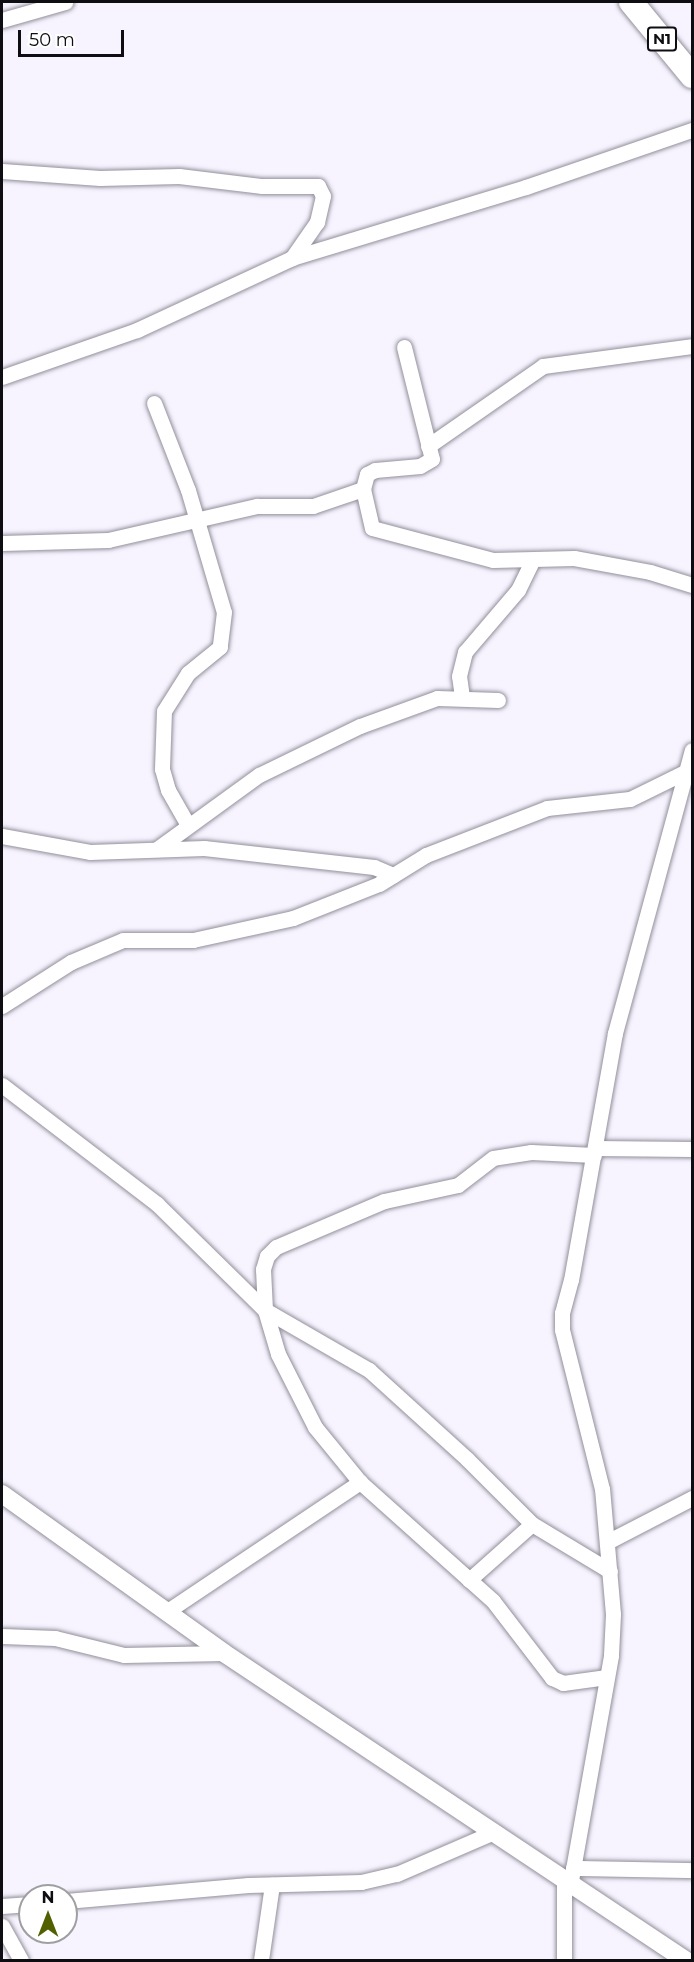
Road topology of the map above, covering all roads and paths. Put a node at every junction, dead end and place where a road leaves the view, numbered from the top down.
1 (65, 2) edge
2 (631, 2) edge
3 (2, 20) edge
4 (693, 76) edge
5 (693, 130) edge
6 (2, 171) edge
7 (292, 258) junction
8 (693, 346) edge
9 (404, 347) dead end
10 (2, 377) edge
11 (154, 403) dead end
12 (428, 446) junction
13 (363, 489) junction
14 (195, 518) junction
15 (2, 543) edge
16 (532, 561) junction
17 (693, 585) edge
18 (462, 697) junction
19 (498, 700) dead end
20 (693, 750) edge
21 (687, 771) junction
22 (188, 825) junction
23 (2, 836) edge
24 (157, 849) junction
25 (393, 875) junction
26 (2, 1006) edge
27 (2, 1085) edge
28 (693, 1149) edge
29 (594, 1152) junction
30 (265, 1310) junction
31 (360, 1482) junction
32 (2, 1494) edge
33 (693, 1498) edge
34 (532, 1524) junction
35 (607, 1542) junction
36 (610, 1571) junction
37 (469, 1580) junction
38 (166, 1612) junction
39 (2, 1636) edge
40 (224, 1653) junction
41 (607, 1677) junction
42 (494, 1832) junction
43 (693, 1870) edge
44 (569, 1879) junction
45 (272, 1885) junction
46 (78, 1900) edge
47 (18, 1905) edge
48 (2, 1906) edge
49 (2, 1926) edge
50 (21, 1960) edge
51 (261, 1960) edge
52 (564, 1960) edge
53 (685, 1960) edge

1 - 3 street
2 - 4 highway, N1
5 - 7 street
6 - 7 street
7 - 10 street
8 - 12 street
9 - 12 street
11 - 14 street
12 - 13 street
13 - 14 street
13 - 16 street
14 - 15 street
14 - 22 street
16 - 17 street
16 - 18 street
18 - 19 street
18 - 22 street
20 - 21 street
21 - 25 street
21 - 29 street
22 - 24 street
23 - 24 street
24 - 25 street
25 - 26 street
27 - 30 street
28 - 29 street
29 - 30 street
29 - 35 street
30 - 31 street
30 - 34 street
31 - 37 street
31 - 38 street
32 - 38 street
33 - 35 street
34 - 36 street
34 - 37 street
35 - 36 street
36 - 41 street
37 - 41 street
38 - 40 street
39 - 40 street
40 - 42 street
41 - 44 street
42 - 44 street
42 - 45 street
43 - 44 street
44 - 52 street
44 - 53 street
45 - 46 street
45 - 51 street
47 - 48 street
49 - 50 street

